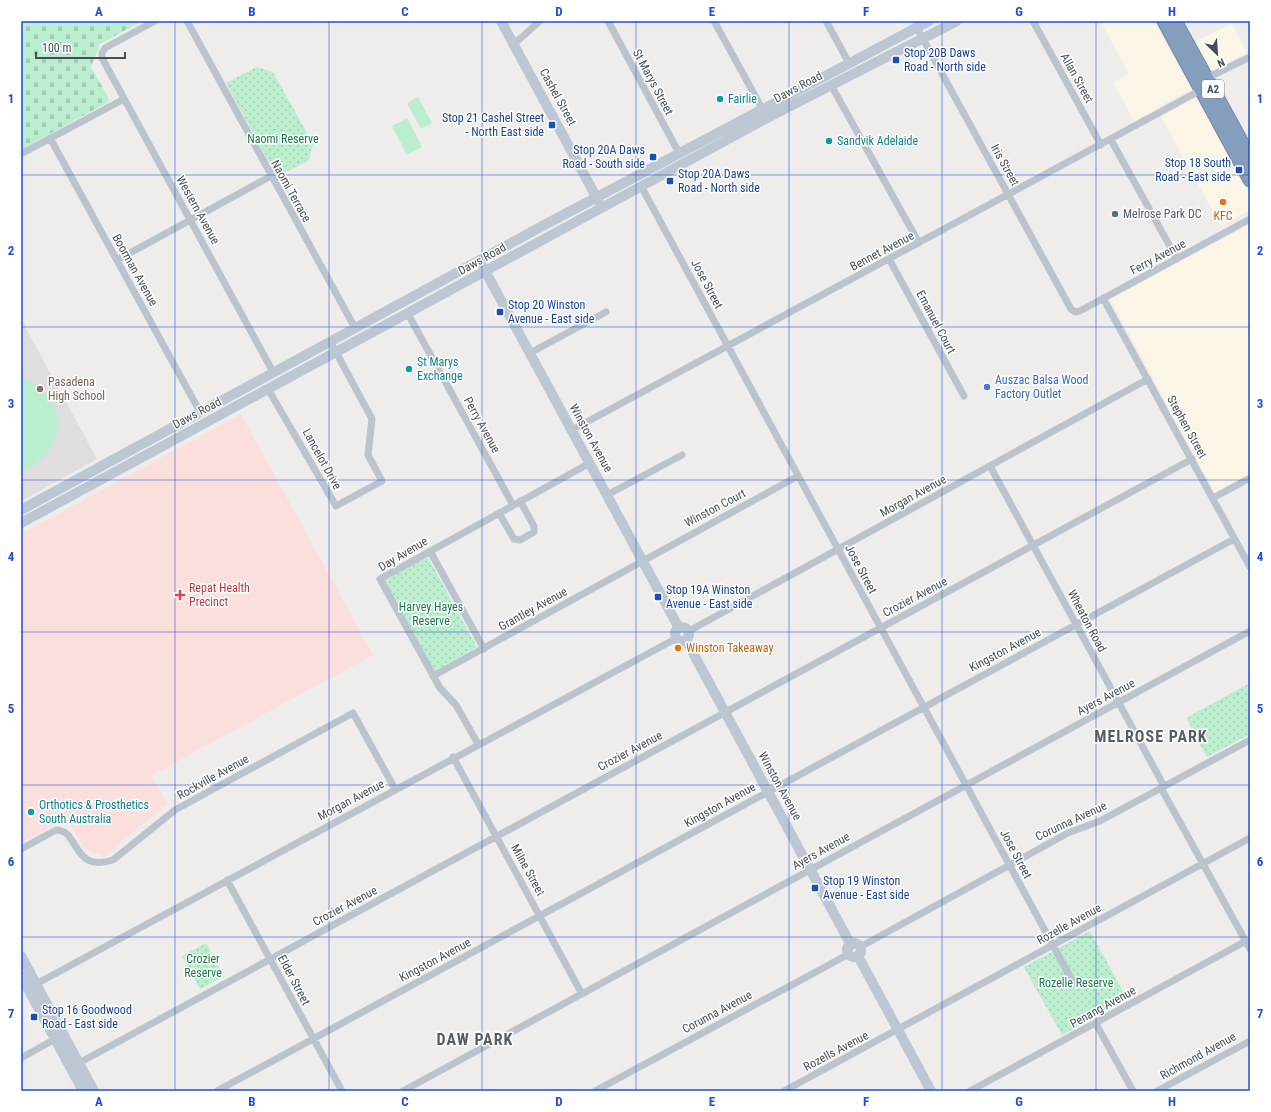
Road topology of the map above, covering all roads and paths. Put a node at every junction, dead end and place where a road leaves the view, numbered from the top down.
1 (155, 21) edge
2 (187, 21) edge
3 (501, 21) edge
4 (540, 21) edge
5 (608, 21) edge
6 (714, 21) edge
7 (826, 21) edge
8 (929, 21) edge
9 (957, 21) edge
10 (1033, 21) edge
11 (1164, 21) edge
12 (1176, 21) edge
13 (917, 28) junction
14 (923, 39) junction
15 (514, 44) junction
16 (1250, 56) edge
17 (849, 63) junction
18 (1207, 78) junction
19 (831, 84) junction
20 (1201, 90) junction
21 (124, 99) junction
22 (764, 114) junction
23 (50, 138) junction
24 (1111, 140) junction
25 (1102, 145) junction
26 (21, 154) edge
27 (679, 154) junction
28 (1250, 157) edge
29 (271, 176) junction
30 (1250, 180) edge
31 (641, 186) junction
32 (1008, 195) junction
33 (597, 197) junction
34 (602, 207) junction
35 (1250, 219) edge
36 (191, 220) junction
37 (919, 243) junction
38 (889, 259) junction
39 (1177, 259) junction
40 (117, 260) junction
41 (480, 260) junction
42 (486, 272) junction
43 (1103, 298) junction
44 (606, 312) dead end
45 (1075, 312) joint
46 (408, 314) junction
47 (355, 328) junction
48 (330, 341) junction
49 (728, 346) junction
50 (336, 352) junction
51 (530, 353) junction
52 (273, 372) junction
53 (1148, 380) junction
54 (268, 390) junction
55 (964, 396) dead end
56 (200, 412) junction
57 (224, 414) junction
58 (572, 430) junction
59 (192, 431) junction
60 (682, 456) dead end
61 (1192, 459) junction
62 (590, 462) junction
63 (990, 466) junction
64 (99, 468) junction
65 (110, 475) junction
66 (798, 476) junction
67 (1250, 478) edge
68 (100, 481) junction
69 (59, 490) junction
70 (607, 495) junction
71 (1213, 498) junction
72 (517, 503) junction
73 (52, 506) junction
74 (21, 510) edge
75 (21, 513) edge
76 (499, 513) junction
77 (21, 523) edge
78 (1234, 538) junction
79 (1033, 545) junction
80 (838, 549) junction
81 (430, 550) junction
82 (642, 560) junction
83 (1250, 567) edge
84 (1076, 624) junction
85 (881, 628) junction
86 (1250, 631) edge
87 (683, 634) junction
88 (484, 649) junction
89 (433, 676) junction
90 (1118, 702) junction
91 (924, 707) junction
92 (725, 712) junction
93 (1250, 740) edge
94 (478, 744) junction
95 (453, 757) junction
96 (966, 785) junction
97 (1162, 787) junction
98 (395, 789) junction
99 (768, 791) junction
100 (496, 836) junction
101 (1250, 838) edge
102 (21, 849) edge
103 (1202, 864) junction
104 (1009, 865) junction
105 (811, 869) junction
106 (227, 880) junction
107 (540, 916) junction
108 (1246, 941) junction
109 (1053, 945) junction
110 (1250, 949) edge
111 (855, 951) junction
112 (21, 956) edge
113 (270, 959) junction
114 (22, 977) edge
115 (36, 984) junction
116 (1074, 984) dead end
117 (582, 994) junction
118 (32, 997) junction
119 (1096, 1024) junction
120 (898, 1030) junction
121 (55, 1039) junction
122 (313, 1039) junction
123 (1250, 1040) edge
124 (21, 1058) edge
125 (79, 1063) junction
126 (83, 1091) edge
127 (94, 1091) edge
128 (217, 1091) edge
129 (342, 1091) edge
130 (403, 1091) edge
131 (595, 1091) edge
132 (784, 1091) edge
133 (931, 1091) edge
134 (970, 1091) edge
135 (1133, 1091) edge
136 (1158, 1091) edge

1 - 21 street, Western Avenue
2 - 29 street, Naomi Terrace
3 - 15 main road, Cashel Street
4 - 15 street
5 - 27 street, St Marys Street
6 - 22 street
7 - 17 street
8 - 13 main road, Daws Road
9 - 14 main road, Daws Road
10 - 25 street, Allan Street
11 - 20 highway, A2
12 - 18 highway, A2
13 - 14 street, Iris Street
13 - 17 main road, Daws Road
14 - 19 main road, Daws Road
14 - 32 street, Iris Street
15 - 33 main road, Cashel Street
16 - 18 street
17 - 22 main road, Daws Road
18 - 28 highway, A2
19 - 22 main road, Daws Road
19 - 37 street
20 - 24 street, Bennet Avenue
20 - 30 highway, A2
21 - 23 street
21 - 36 street, Western Avenue
22 - 27 main road, Daws Road
22 - 31 main road, Daws Road
23 - 26 street
23 - 40 street, Boorman Avenue
24 - 25 street, Bennet Avenue
24 - 39 street
25 - 32 street, Bennet Avenue
27 - 33 main road, Daws Road
29 - 36 street
29 - 47 street, Naomi Terrace
31 - 34 main road, Daws Road
31 - 49 street, Jose Street
32 - 37 street, Bennet Avenue
32 - 45 street, Iris Street
33 - 34 main road, Cashel Street
33 - 41 main road, Daws Road
34 - 42 main road, Daws Road
35 - 39 street, Ferry Avenue
36 - 40 street
36 - 52 street, Western Avenue
37 - 38 street, Bennet Avenue
38 - 49 street, Bennet Avenue
38 - 55 street, Emanuel Court
39 - 43 street, Ferry Avenue
40 - 56 street, Boorman Avenue
41 - 42 main road, Winston Avenue
41 - 47 main road, Daws Road
42 - 46 main road, Daws Road
42 - 51 main road, Winston Avenue
43 - 45 street, Ferry Avenue
43 - 53 street, Stephen Street
44 - 51 street
46 - 50 main road, Daws Road
46 - 72 street, Perry Avenue
47 - 48 main road, Daws Road
48 - 50 street, Lancelot Drive
48 - 52 main road, Daws Road
49 - 58 street, Bennet Avenue
49 - 66 street, Jose Street
50 - 54 main road, Daws Road
50 - 54 street, Lancelot Drive
51 - 58 main road, Winston Avenue
52 - 56 main road, Daws Road
53 - 61 street, Stephen Street
53 - 63 street, Morgan Avenue
54 - 57 main road, Daws Road
56 - 57 main road
56 - 59 main road
56 - 64 main road, Daws Road
57 - 59 main road, Daws Road
58 - 62 main road, Winston Avenue
59 - 65 main road, Daws Road
60 - 70 street
61 - 71 street, Stephen Street
61 - 79 street, Crozier Avenue
62 - 70 main road, Winston Avenue
62 - 72 street, Day Avenue
63 - 79 street, Wheaton Road
63 - 80 street, Morgan Avenue
64 - 65 main road
64 - 68 main road
64 - 69 main road, Daws Road
65 - 68 main road, Daws Road
66 - 80 street, Jose Street
66 - 82 street, Winston Court
67 - 71 street
68 - 73 main road, Daws Road
69 - 73 main road
69 - 74 main road, Daws Road
70 - 82 main road, Winston Avenue
71 - 78 street, Stephen Street
72 - 76 street, Day Avenue
72 - 76 street
73 - 75 main road
73 - 77 main road, Daws Road
76 - 81 street, Day Avenue
78 - 83 street, Stephen Street
78 - 84 street, Kingston Avenue
79 - 84 street, Wheaton Road
79 - 85 street, Crozier Avenue
80 - 85 street, Jose Street
80 - 87 street, Morgan Avenue
81 - 88 street
81 - 89 street, Day Avenue
82 - 87 main road, Winston Avenue
82 - 88 street, Grantley Avenue
84 - 90 street, Wheaton Road
84 - 91 street, Kingston Avenue
85 - 91 street, Jose Street
85 - 92 street, Crozier Avenue
86 - 90 street, Ayers Avenue
87 - 92 main road, Winston Avenue
87 - 94 street, Morgan Avenue
88 - 89 street, Grantley Avenue
89 - 94 street, Day Avenue
90 - 96 street, Ayers Avenue
90 - 97 street, Wheaton Road
91 - 96 street, Jose Street
91 - 99 street, Kingston Avenue
92 - 99 main road, Winston Avenue
92 - 100 street, Crozier Avenue
93 - 97 street, Corunna Avenue
94 - 95 street, Morgan Avenue
95 - 98 street, Morgan Avenue
95 - 100 street, Milne Street
96 - 104 street, Jose Street
96 - 105 street, Ayers Avenue
97 - 103 street, Wheaton Road
97 - 104 street, Corunna Avenue
98 - 102 street, Rockville Avenue
98 - 106 street, Morgan Avenue
99 - 105 main road, Winston Avenue
99 - 107 street, Kingston Avenue
100 - 107 street, Milne Street
100 - 113 street, Crozier Avenue
101 - 103 street, Rozelle Avenue
103 - 108 street, Wheaton Road
103 - 109 street, Rozelle Avenue
104 - 109 street, Jose Street
104 - 111 street, Corunna Avenue
105 - 111 main road, Winston Avenue
105 - 117 street, Ayers Avenue
106 - 113 street, Elder Street
106 - 115 street, Morgan Avenue
107 - 117 street, Milne Street
107 - 122 street, Kingston Avenue
108 - 110 street, Wheaton Road
108 - 119 street, Penang Avenue
109 - 116 street, Jose Street
109 - 120 street, Rozelle Avenue
111 - 120 main road, Winston Avenue
111 - 131 street, Corunna Avenue
112 - 115 main road
113 - 122 street, Elder Street
113 - 125 street, Crozier Avenue
114 - 115 main road
114 - 118 main road
115 - 118 main road
115 - 125 main road
117 - 130 street, Ayers Avenue
118 - 121 main road
119 - 134 street, Penang Avenue
119 - 135 street
120 - 132 street, Rozells Avenue
120 - 133 main road, Winston Avenue
121 - 124 street
121 - 126 main road
122 - 128 street, Kingston Avenue
122 - 129 street, Elder Street
123 - 136 street, Richmond Avenue
125 - 127 main road

